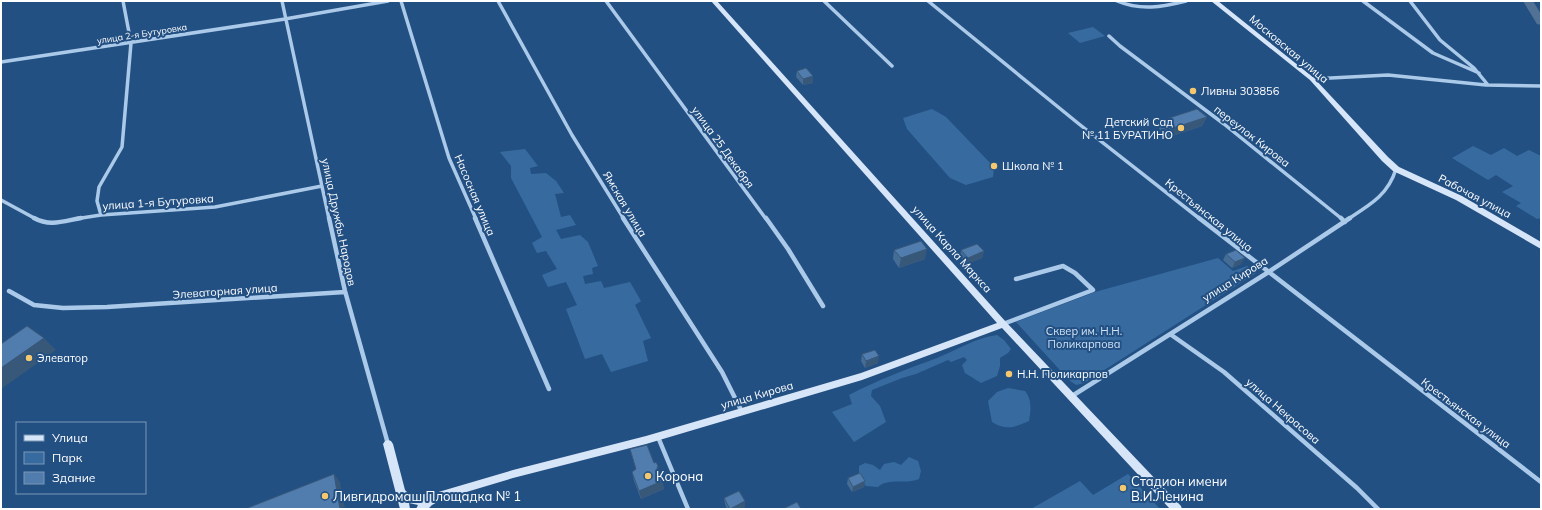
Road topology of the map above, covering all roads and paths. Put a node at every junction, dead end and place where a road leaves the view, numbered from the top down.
1 (123, 1) edge
2 (282, 1) edge
3 (388, 1) edge
4 (401, 1) edge
5 (498, 1) edge
6 (606, 1) edge
7 (714, 1) edge
8 (824, 1) edge
9 (928, 1) edge
10 (1117, 1) edge
11 (1186, 1) edge
12 (1214, 1) edge
13 (1363, 1) edge
14 (1410, 1) edge
15 (286, 19) junction
16 (1109, 36) dead end
17 (131, 43) junction
18 (1, 62) edge
19 (892, 66) dead end
20 (1479, 72) junction
21 (1312, 79) junction
22 (1488, 85) junction
23 (1541, 86) edge
24 (1396, 169) junction
25 (322, 186) junction
26 (1, 200) edge
27 (101, 215) junction
28 (1346, 222) junction
29 (1541, 246) edge
30 (1267, 273) junction
31 (1016, 279) dead end
32 (9, 291) dead end
33 (345, 292) junction
34 (823, 306) dead end
35 (1003, 324) junction
36 (1170, 334) junction
37 (549, 389) dead end
38 (1072, 396) junction
39 (742, 412) junction
40 (658, 436) junction
41 (388, 444) joint
42 (1541, 482) edge
43 (400, 492) junction
44 (441, 495) junction
45 (405, 509) edge
46 (421, 509) edge
47 (688, 509) edge
48 (1177, 509) edge
49 (1378, 509) edge

1 - 17 street
2 - 15 street, улица Дружбы Народов
3 - 15 street, улица 2-я Бутуровка
4 - 37 street, Насосная улица
5 - 39 street, Ямская улица
6 - 34 street, улица 25 Декабря
7 - 35 street, улица Карла Маркса
8 - 19 street
9 - 30 street, Крестьянская улица
10 - 11 street
12 - 21 street, Московская улица
13 - 20 street
14 - 20 street
15 - 17 street, улица 2-я Бутуровка
15 - 25 street, улица Дружбы Народов
16 - 28 street, переулок Кирова
17 - 18 street, улица 2-я Бутуровка
17 - 27 street
20 - 22 street
21 - 22 street
21 - 24 street, Московская улица
22 - 23 street
24 - 28 street, улица Кирова
24 - 29 street, Рабочая улица
25 - 27 street, улица 1-я Бутуровка
25 - 33 street, улица Дружбы Народов
26 - 27 street, улица 1-я Бутуровка
28 - 30 street, улица Кирова
30 - 36 street, улица Кирова
30 - 42 street, Крестьянская улица
31 - 35 street
32 - 33 street, Элеваторная улица
33 - 41 street, улица Дружбы Народов
35 - 38 street, улица Карла Маркса
35 - 39 street, улица Кирова
36 - 38 street, улица Кирова
36 - 49 street, улица Некрасова
38 - 48 street, улица Карла Маркса
39 - 40 street, улица Кирова
40 - 44 street, улица Кирова
40 - 47 street
41 - 43 street
43 - 44 street
43 - 45 street
44 - 46 street

